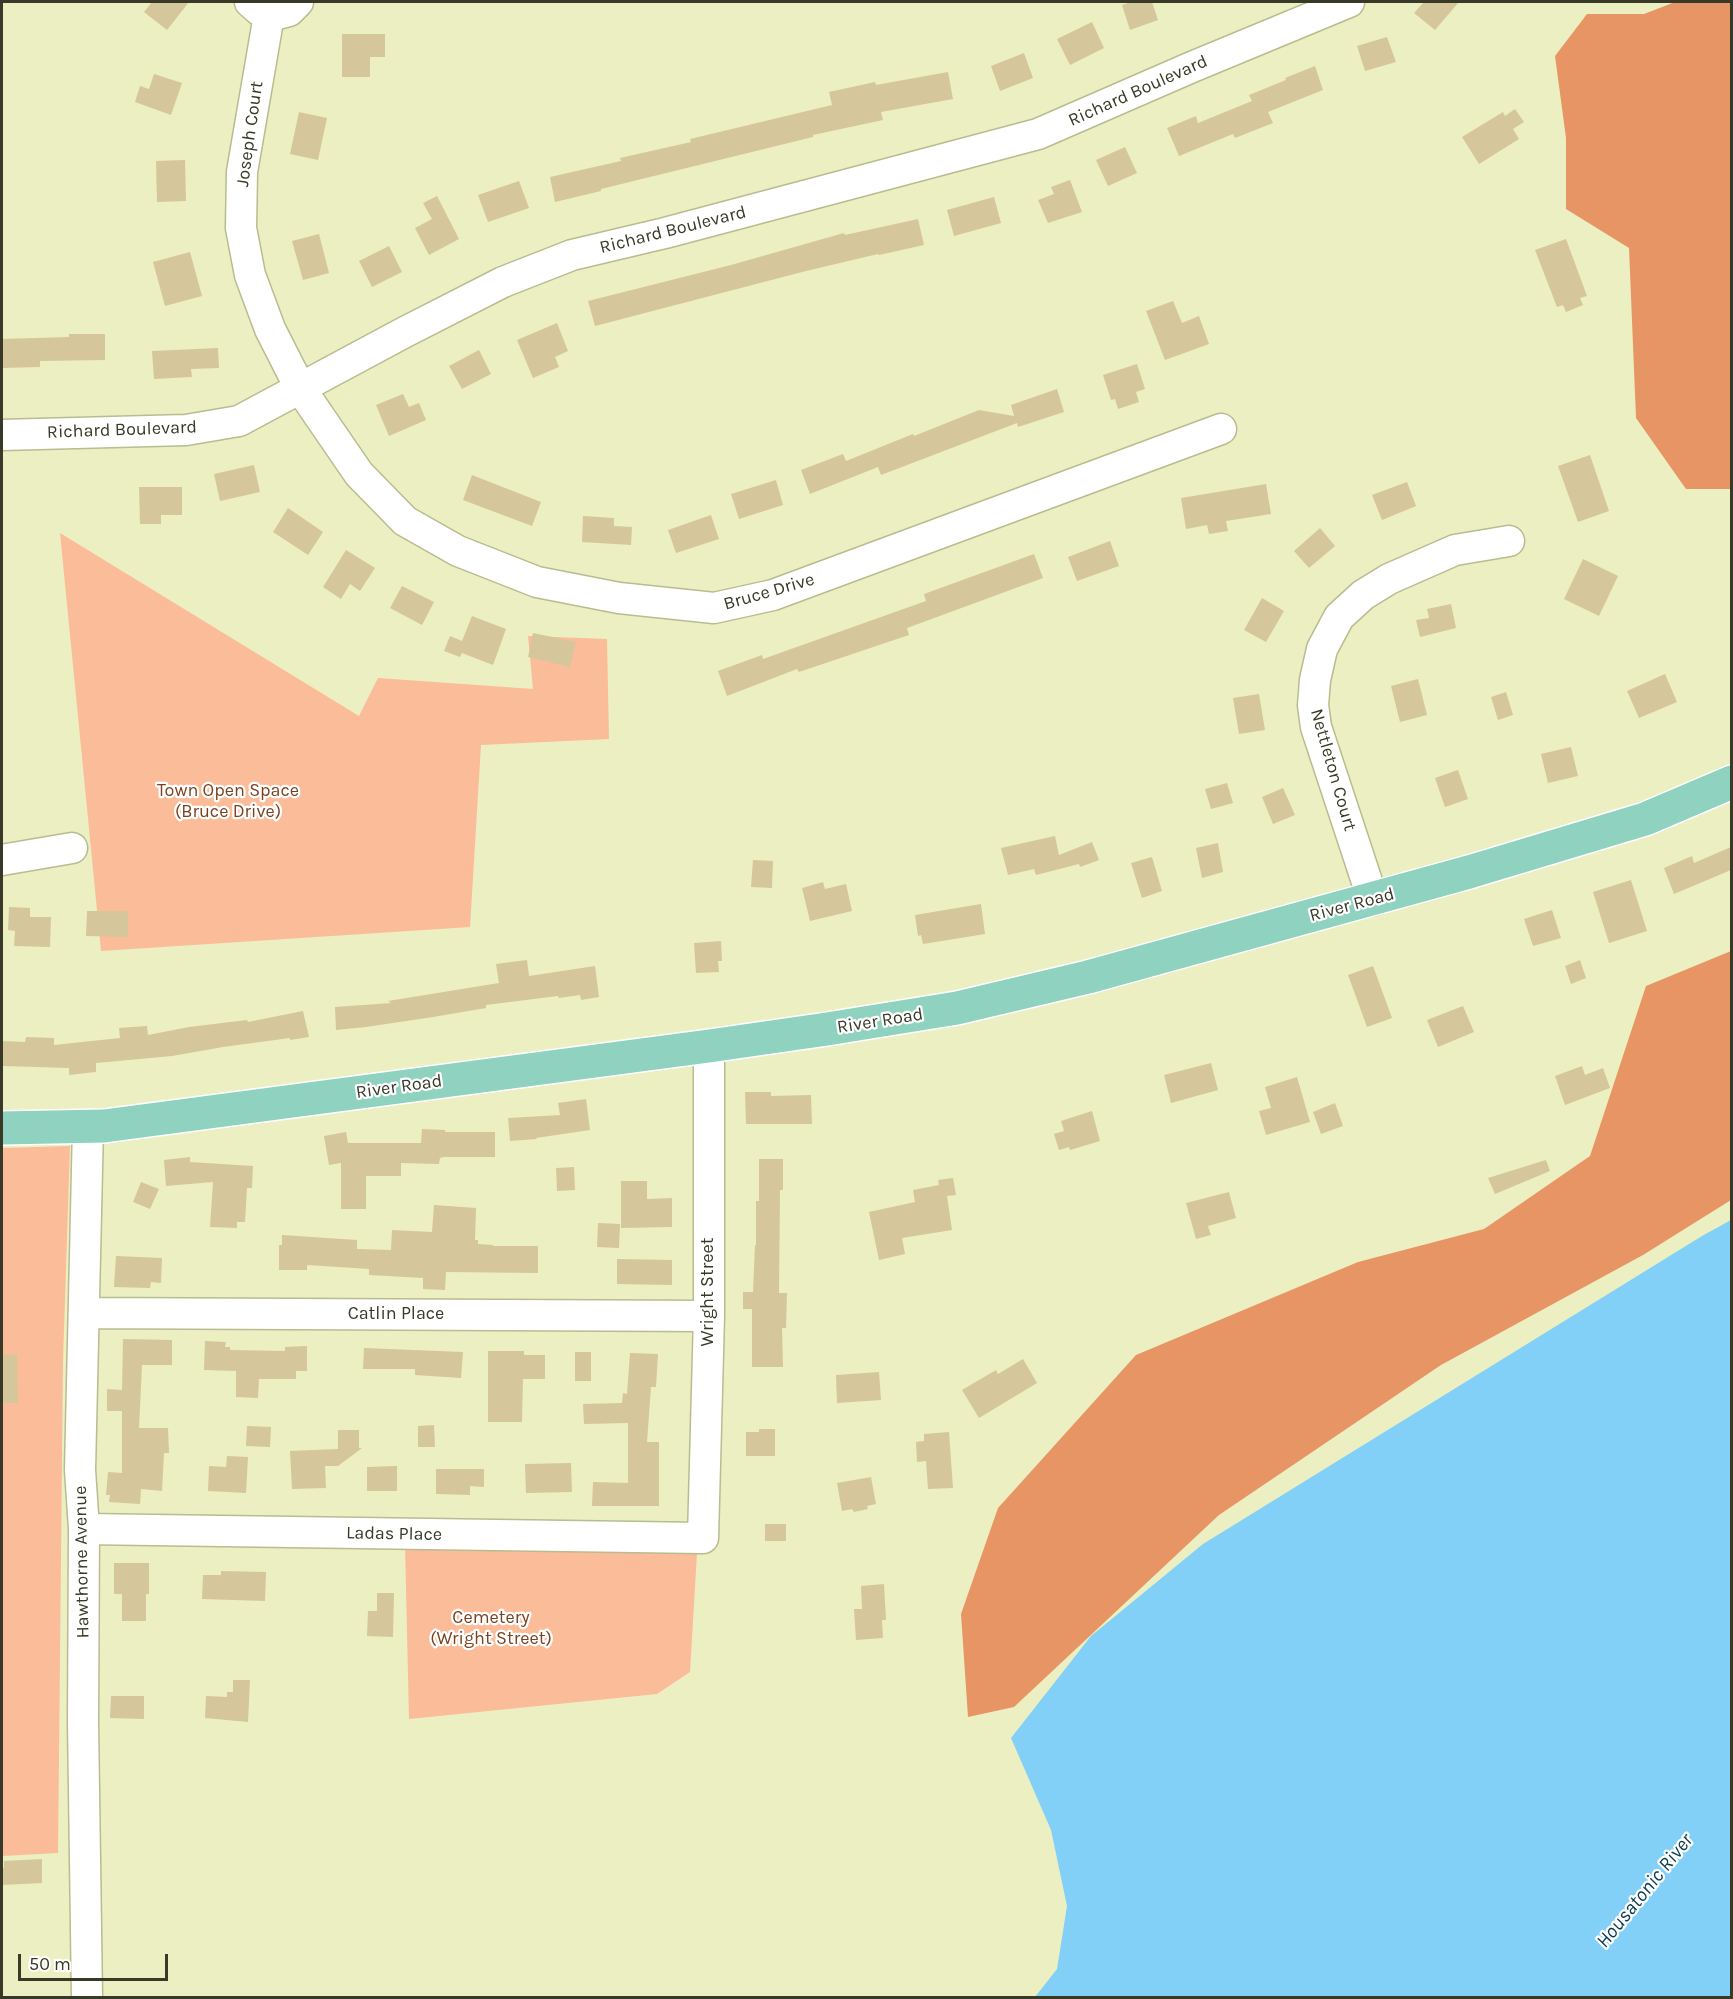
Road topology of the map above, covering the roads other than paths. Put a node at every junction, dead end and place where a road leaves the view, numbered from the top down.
1 (298, 2) edge
2 (1348, 2) edge
3 (260, 8) edge
4 (300, 388) junction
5 (1221, 429) dead end
6 (2, 435) edge
7 (1509, 541) dead end
8 (1731, 782) edge
9 (72, 848) dead end
10 (2, 860) edge
11 (1373, 900) junction
12 (709, 1046) junction
13 (88, 1127) junction
14 (2, 1128) edge
15 (84, 1313) junction
16 (709, 1316) junction
17 (84, 1529) junction
18 (704, 1538) joint
19 (87, 1998) edge

1 - 3 street, Joseph Court
2 - 4 street, Richard Boulevard
3 - 4 street, Joseph Court
4 - 5 street, Bruce Drive
4 - 6 street, Richard Boulevard
7 - 11 street, Nettleton Court
8 - 11 main road, River Road
9 - 10 street
11 - 12 main road, River Road
12 - 13 main road, River Road
12 - 16 street, Wright Street
13 - 14 main road, River Road
13 - 15 street, Hawthorne Avenue
15 - 16 street, Catlin Place
15 - 17 street, Hawthorne Avenue
16 - 18 street, Wright Street
17 - 18 street, Ladas Place
17 - 19 street, Hawthorne Avenue

